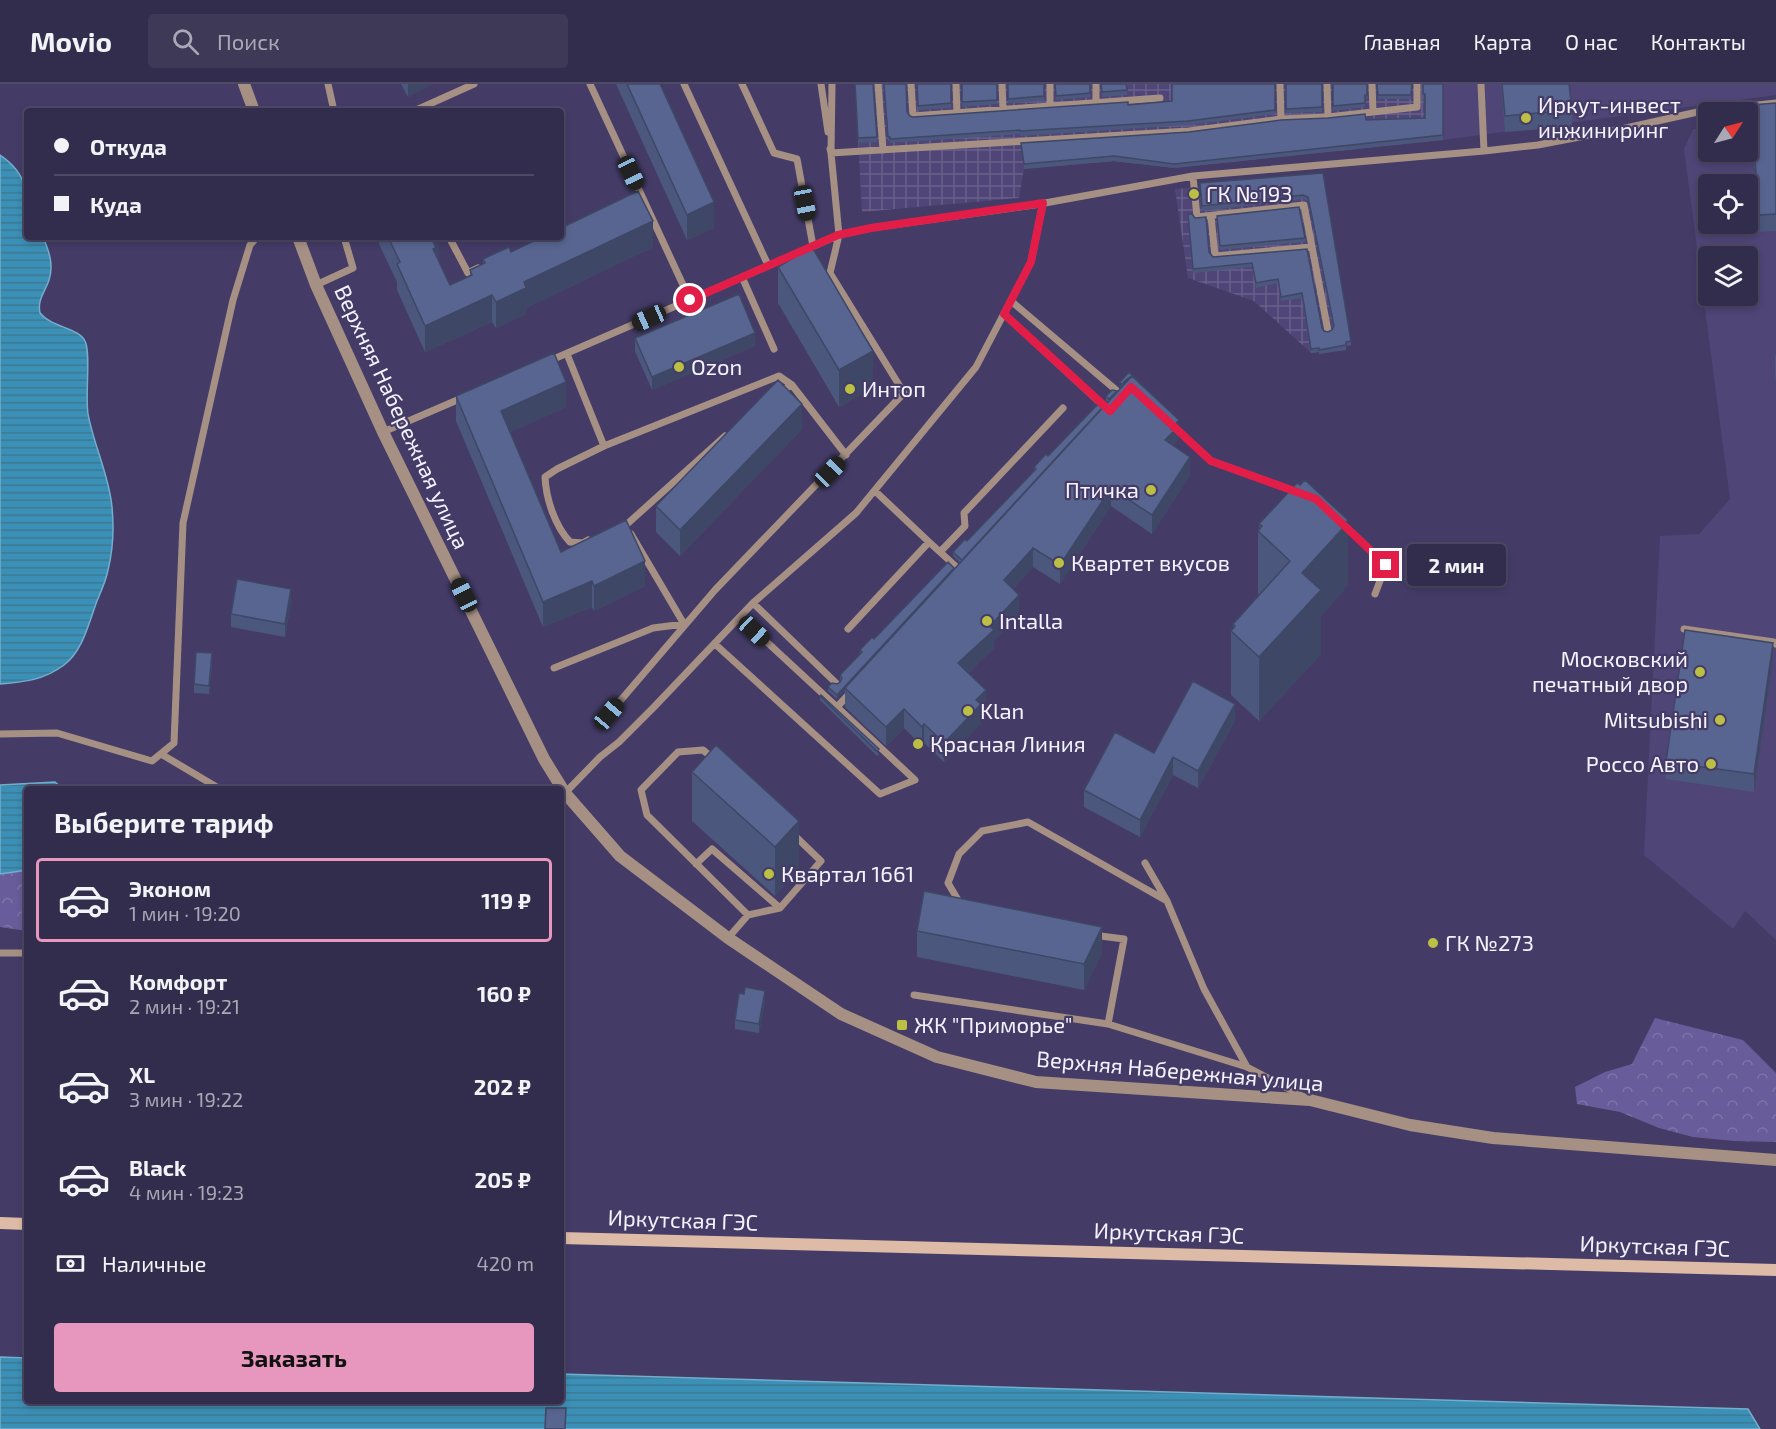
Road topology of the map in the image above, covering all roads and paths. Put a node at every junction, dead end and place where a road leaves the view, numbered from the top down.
1 (244, 84) edge
2 (328, 84) edge
3 (474, 84) edge
4 (591, 84) edge
5 (684, 84) edge
6 (742, 84) edge
7 (821, 84) edge
8 (832, 84) edge
9 (878, 84) edge
10 (911, 84) edge
11 (956, 84) edge
12 (1002, 84) edge
13 (1050, 84) edge
14 (1096, 84) edge
15 (1280, 84) edge
16 (1327, 84) edge
17 (1372, 84) edge
18 (1417, 84) edge
19 (1481, 84) edge
20 (1160, 98) dead end
21 (1096, 103) junction
22 (1776, 103) edge
23 (1050, 106) junction
24 (253, 108) edge
25 (333, 108) edge
26 (421, 108) edge
27 (1003, 110) junction
28 (1373, 112) junction
29 (957, 113) junction
30 (1328, 117) junction
31 (1281, 119) junction
32 (884, 150) junction
33 (1484, 152) junction
34 (831, 153) junction
35 (1193, 176) junction
36 (640, 193) junction
37 (630, 198) edge
38 (1043, 203) junction
39 (1211, 216) junction
40 (838, 235) junction
41 (254, 240) edge
42 (299, 240) edge
43 (345, 240) edge
44 (451, 240) edge
45 (813, 246) junction
46 (1311, 247) junction
47 (488, 264) edge
48 (768, 265) junction
49 (742, 277) junction
50 (316, 285) junction
51 (690, 300) junction
52 (1011, 301) junction
53 (1004, 314) junction
54 (1328, 331) edge
55 (774, 349) dead end
56 (567, 354) junction
57 (545, 363) edge
58 (792, 385) junction
59 (1116, 390) edge
60 (470, 395) edge
61 (773, 396) edge
62 (1117, 404) edge
63 (1063, 408) dead end
64 (1166, 419) edge
65 (383, 432) junction
66 (729, 432) edge
67 (604, 446) junction
68 (846, 455) junction
69 (875, 491) junction
70 (1299, 493) edge
71 (1334, 516) edge
72 (626, 525) junction
73 (615, 529) edge
74 (594, 538) edge
75 (929, 542) junction
76 (940, 552) junction
77 (969, 564) edge
78 (962, 572) junction
79 (954, 580) edge
80 (1376, 594) dead end
81 (753, 603) junction
82 (740, 617) junction
83 (684, 624) junction
84 (848, 629) dead end
85 (1684, 629) edge
86 (715, 644) junction
87 (1776, 644) edge
88 (554, 668) dead end
89 (836, 683) edge
90 (852, 690) edge
91 (837, 707) junction
92 (609, 714) dead end
93 (0, 734) edge
94 (161, 754) junction
95 (718, 764) edge
96 (215, 786) edge
97 (561, 786) edge
98 (565, 793) joint
99 (787, 828) edge
100 (1145, 863) dead end
101 (696, 864) junction
102 (1167, 901) junction
103 (780, 908) junction
104 (963, 909) edge
105 (748, 915) junction
106 (1090, 934) edge
107 (728, 938) junction
108 (0, 952) edge
109 (24, 953) edge
110 (914, 995) dead end
111 (1107, 1024) junction
112 (1246, 1067) junction
113 (1310, 1100) junction
114 (1776, 1160) edge
115 (0, 1223) edge
116 (24, 1224) edge
117 (564, 1238) edge
118 (1776, 1270) edge

1 - 24 street
2 - 25 lane
3 - 26 lane
4 - 36 lane
5 - 48 lane
6 - 45 lane
7 - 34 lane
8 - 34 lane
9 - 32 lane
10 - 29 lane
11 - 29 lane
12 - 27 lane
13 - 23 lane
14 - 21 lane
15 - 31 lane
16 - 30 lane
17 - 28 lane
18 - 28 lane
19 - 33 lane
20 - 21 lane
21 - 23 lane
22 - 33 lane
23 - 27 lane
27 - 29 lane
28 - 30 lane
30 - 31 lane
31 - 32 lane
32 - 34 lane
33 - 35 lane
34 - 40 lane
35 - 38 lane
35 - 39 lane
36 - 37 lane
36 - 51 lane
38 - 40 lane
38 - 52 lane
39 - 46 lane
39 - 46 lane
40 - 45 lane
40 - 68 lane
41 - 94 lane
42 - 50 street, Верхняя Набережная улица
43 - 50 lane
44 - 47 lane
45 - 48 lane
46 - 54 lane
48 - 49 lane
49 - 51 lane
49 - 55 lane
50 - 65 street, Верхняя Набережная улица
51 - 56 lane
52 - 53 lane
52 - 59 lane
53 - 62 lane
53 - 69 lane
56 - 57 lane
56 - 67 lane
58 - 61 lane
58 - 67 lane
58 - 68 lane
60 - 65 lane
63 - 76 lane
64 - 70 lane
65 - 97 street, Верхняя Набережная улица
66 - 72 lane
67 - 74 lane
68 - 83 lane
69 - 75 lane
69 - 81 lane
71 - 80 lane
72 - 73 lane
72 - 83 lane
75 - 76 lane
75 - 84 lane
76 - 78 lane
77 - 78 lane
78 - 79 lane
81 - 82 lane
81 - 89 lane
82 - 86 lane
82 - 91 lane
83 - 88 lane
83 - 92 lane
85 - 87 lane
86 - 91 lane
86 - 98 lane
90 - 91 lane
93 - 94 lane
94 - 96 lane
95 - 101 lane
98 - 107 street, Верхняя Набережная улица
99 - 103 lane
100 - 102 lane
101 - 103 lane
101 - 105 lane
102 - 104 lane
102 - 112 lane
103 - 105 lane
105 - 107 lane
106 - 111 lane
107 - 113 street, Верхняя Набережная улица
108 - 109 lane
110 - 111 lane
111 - 112 lane
112 - 113 lane
113 - 114 street, Верхняя Набережная улица
115 - 116 main road
117 - 118 main road, Иркутская ГЭС

